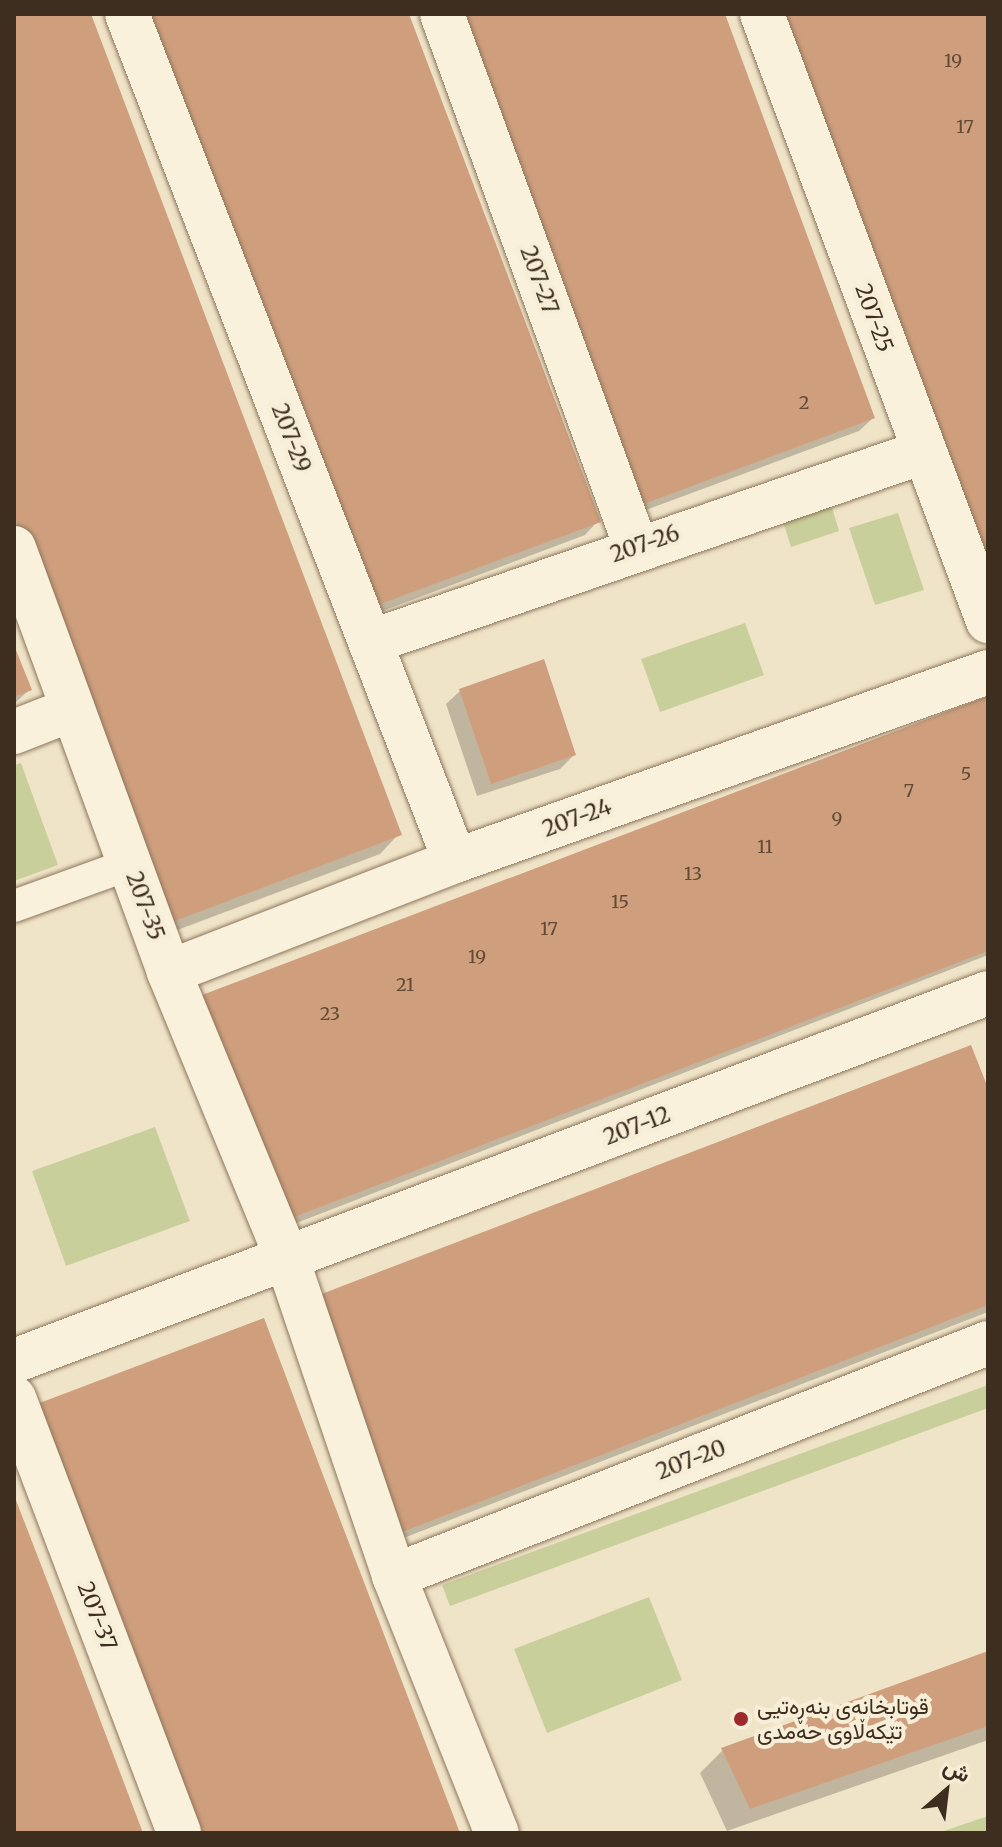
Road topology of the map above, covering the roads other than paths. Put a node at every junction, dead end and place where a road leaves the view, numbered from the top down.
1 (127, 14) edge
2 (442, 14) edge
3 (762, 14) edge
4 (923, 452) junction
5 (636, 547) junction
6 (14, 548) edge
7 (988, 621) edge
8 (370, 642) junction
9 (988, 672) edge
10 (73, 709) junction
11 (14, 732) edge
12 (455, 861) junction
13 (130, 864) junction
14 (14, 906) edge
15 (169, 972) junction
16 (988, 993) edge
17 (287, 1259) junction
18 (988, 1343) edge
19 (14, 1361) edge
20 (14, 1398) edge
21 (394, 1576) junction
22 (179, 1833) edge
23 (497, 1833) edge

1 - 8 street, 207-29
2 - 5 street, 207-27
3 - 4 street, 207-25
4 - 5 street, 207-26
4 - 7 street, 207-25
5 - 8 street, 207-26
6 - 10 street, 207-35
8 - 12 street, 207-29
9 - 12 street, 207-24
10 - 11 street
10 - 13 street, 207-35
12 - 15 street, 207-24
13 - 14 lane
13 - 15 street, 207-35
15 - 17 street, 207-35
16 - 17 street, 207-12
17 - 19 street, 207-12
17 - 21 street, 207-35
18 - 21 street, 207-20
20 - 22 street, 207-37
21 - 23 street, 207-35

